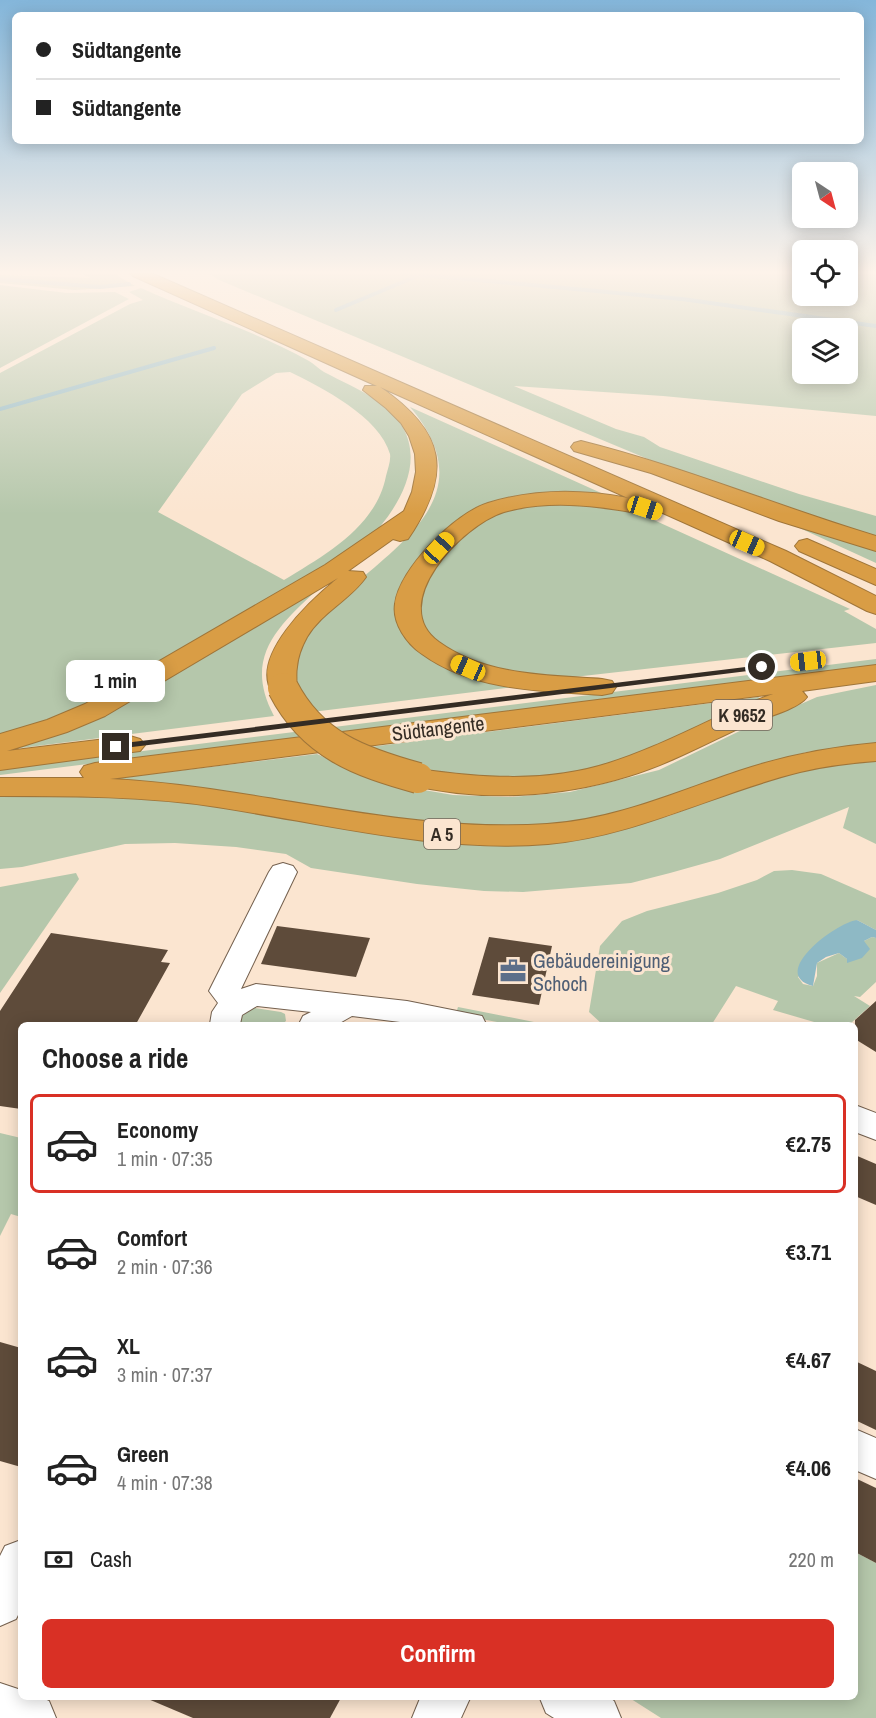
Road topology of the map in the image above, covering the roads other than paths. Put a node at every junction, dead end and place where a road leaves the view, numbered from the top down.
1 (319, 353) edge
2 (363, 353) edge
3 (339, 363) junction
4 (414, 375) dead end
5 (411, 516) junction
6 (732, 536) junction
7 (876, 544) edge
8 (876, 578) edge
9 (876, 606) edge
10 (874, 666) edge
11 (602, 687) junction
12 (0, 744) edge
13 (876, 752) edge
14 (0, 761) edge
15 (0, 785) edge
16 (283, 872) dead end
17 (346, 1006) junction
18 (231, 1013) edge
19 (318, 1022) edge
20 (460, 1022) edge
21 (858, 1119) edge
22 (876, 1127) edge
23 (858, 1450) edge
24 (876, 1459) edge
25 (18, 1568) edge
26 (0, 1603) edge
27 (445, 1700) edge
28 (569, 1700) edge
29 (0, 1707) edge
30 (32, 1718) edge
31 (436, 1718) edge
32 (597, 1718) edge

1 - 3 highway
2 - 4 highway
3 - 5 highway
3 - 6 highway
5 - 10 highway, K 9652, bridge
5 - 12 highway
6 - 9 highway
6 - 11 highway
7 - 8 highway
10 - 11 highway, Südtangente / K 9652
10 - 15 highway, Südtangente / K 9652
11 - 14 highway, Südtangente / K 9652
13 - 15 highway, A 5
16 - 18 street
17 - 18 street
17 - 19 street
17 - 20 street
21 - 22 street
23 - 24 street
25 - 26 street
27 - 31 street
28 - 32 street
29 - 30 street

